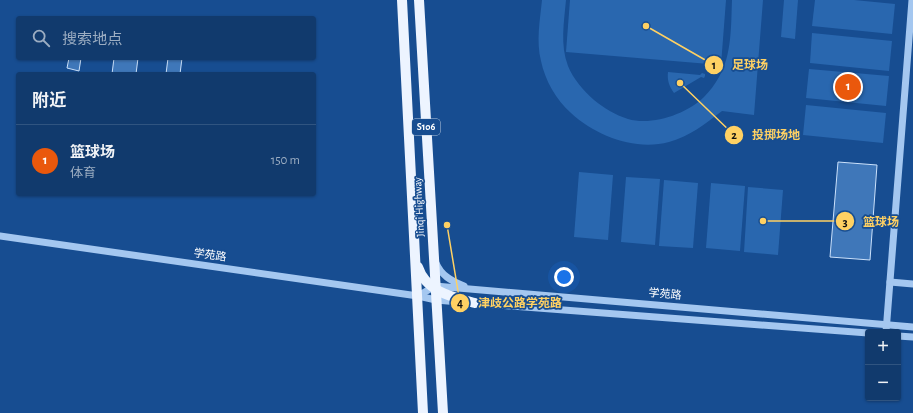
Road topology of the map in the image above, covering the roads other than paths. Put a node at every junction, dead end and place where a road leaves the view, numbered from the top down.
1 (402, 0) edge
2 (419, 0) edge
3 (912, 0) edge
4 (910, 79) edge
5 (0, 236) edge
6 (415, 253) junction
7 (433, 255) junction
8 (890, 282) junction
9 (913, 284) edge
10 (434, 287) junction
11 (475, 289) junction
12 (418, 296) junction
13 (436, 300) junction
14 (476, 303) junction
15 (913, 326) edge
16 (886, 328) edge
17 (865, 334) edge
18 (901, 336) edge
19 (913, 337) edge
20 (423, 413) edge
21 (443, 413) edge

1 - 6 main road, Jinqi Highway / S106
2 - 7 main road, Jinqi Highway / S106
3 - 4 street
4 - 8 street
5 - 12 street, 学苑路
6 - 10 main road
6 - 12 main road, Jinqi Highway / S106
7 - 10 main road, Jinqi Highway / S106
7 - 11 street
8 - 9 street
8 - 16 street
10 - 11 street, 学苑路
10 - 12 street
10 - 13 main road, Jinqi Highway / S106
10 - 14 main road
11 - 16 street, 学苑路
12 - 13 street, 学苑路
12 - 20 main road, Jinqi Highway / S106
13 - 14 street, 学苑路
13 - 21 main road, Jinqi Highway / S106
14 - 17 street, 学苑路
15 - 16 street, 学苑路
18 - 19 street

